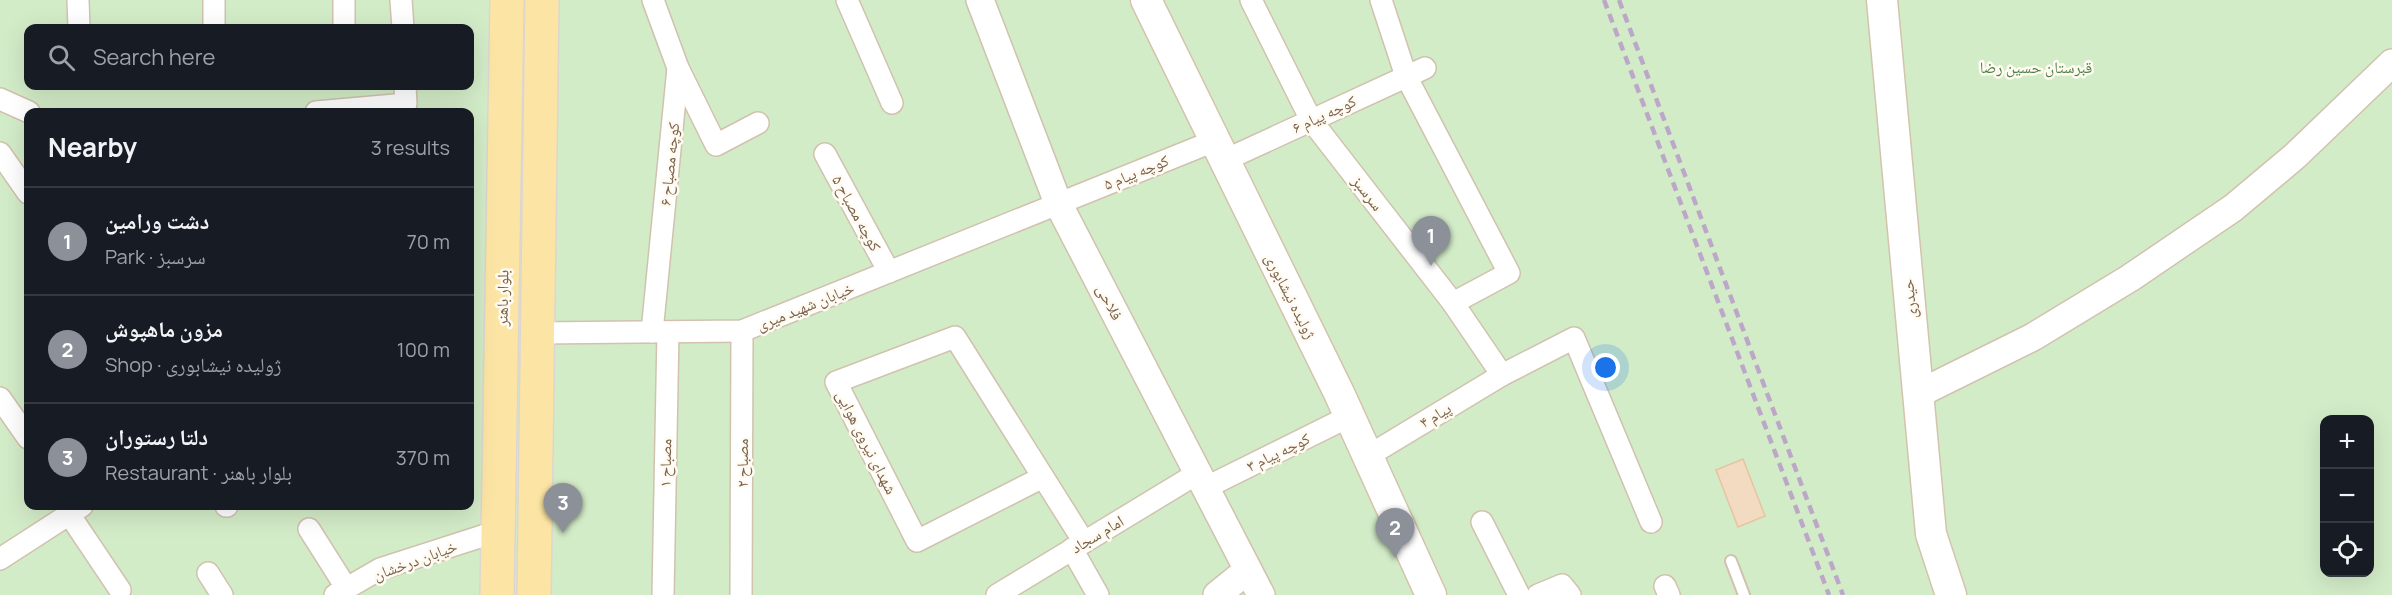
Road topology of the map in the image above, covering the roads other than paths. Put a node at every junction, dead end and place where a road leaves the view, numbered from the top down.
1 (78, 0) edge
2 (214, 0) edge
3 (344, 0) edge
4 (401, 0) edge
5 (507, 0) edge
6 (542, 0) edge
7 (653, 0) edge
8 (847, 0) edge
9 (980, 0) edge
10 (1146, 0) edge
11 (1251, 0) edge
12 (1381, 0) edge
13 (1882, 0) edge
14 (79, 24) edge
15 (214, 24) edge
16 (344, 24) edge
17 (403, 24) edge
18 (2392, 63) edge
19 (678, 68) junction
20 (1416, 72) junction
21 (406, 95) edge
22 (0, 99) edge
23 (892, 103) dead end
24 (364, 108) edge
25 (24, 110) edge
26 (1311, 120) junction
27 (758, 123) dead end
28 (1219, 151) junction
29 (0, 153) edge
30 (825, 154) dead end
31 (24, 188) edge
32 (1058, 203) junction
33 (889, 272) junction
34 (1453, 303) junction
35 (742, 331) junction
36 (660, 332) junction
37 (538, 333) junction
38 (1502, 375) junction
39 (1918, 394) junction
40 (0, 398) edge
41 (1350, 416) junction
42 (24, 432) edge
43 (1368, 456) junction
44 (1043, 477) junction
45 (1202, 480) junction
46 (74, 510) edge
47 (78, 510) edge
48 (1482, 522) dead end
49 (1650, 522) dead end
50 (309, 529) dead end
51 (498, 531) junction
52 (1078, 545) junction
53 (0, 559) edge
54 (1731, 561) dead end
55 (1248, 570) junction
56 (208, 573) dead end
57 (120, 590) dead end
58 (341, 592) edge
59 (222, 595) edge
60 (497, 595) edge
61 (534, 595) edge
62 (663, 595) edge
63 (741, 595) edge
64 (997, 595) edge
65 (1098, 595) edge
66 (1217, 595) edge
67 (1261, 595) edge
68 (1431, 595) edge
69 (1519, 595) edge
70 (1538, 595) edge
71 (1570, 595) edge
72 (1744, 595) edge
73 (1950, 595) edge

1 - 14 street
2 - 15 street
3 - 16 street
4 - 17 street
5 - 51 main road, بلوار باهنر
6 - 37 main road
7 - 19 street, کوچه مصباح ۶
8 - 23 street
9 - 32 street, فلاحی
10 - 28 main road, ژولیده نیشابوری
11 - 26 street, سرسبز
12 - 20 street
13 - 39 main road, حیدری
18 - 39 street
19 - 27 street
19 - 36 street, کوچه مصباح ۶
20 - 26 street, کوچه پیام ۶
20 - 34 street
21 - 24 street
22 - 25 street
26 - 28 street, کوچه پیام ۶
26 - 34 street, سرسبز
28 - 32 street, کوچه پیام ۵
28 - 41 main road, ژولیده نیشابوری
29 - 31 street
30 - 33 street, کوچه مصباح ۵
32 - 33 street, خیابان شهید میری
32 - 45 street, فلاحی
33 - 35 street, خیابان شهید میری
34 - 38 street, سرسبز
35 - 36 street, خیابان شهید میری
35 - 63 street, مصباح ۲
36 - 37 street, خیابان شهید میری
36 - 62 street, مصباح ۱
37 - 61 main road
38 - 43 street, پیام ۴
38 - 49 street, پیام ۴
39 - 73 main road, حیدری
40 - 42 street
41 - 43 main road, ژولیده نیشابوری
41 - 45 street, کوچه پیام ۳
43 - 68 main road, ژولیده نیشابوری
44 - 44 street, شهدای نیروی هوایی
44 - 52 street, شهدای نیروی هوایی
45 - 52 street, امام سجاد
45 - 55 street, فلاحی
46 - 53 street
47 - 57 street
48 - 69 street
50 - 58 street
51 - 58 street, خیابان درخشان
51 - 60 main road, بلوار باهنر
52 - 64 street, امام سجاد
52 - 65 street, شهدای نیروی هوایی
54 - 72 lane
55 - 66 street
55 - 67 street, فلاحی
56 - 59 street
70 - 71 street

